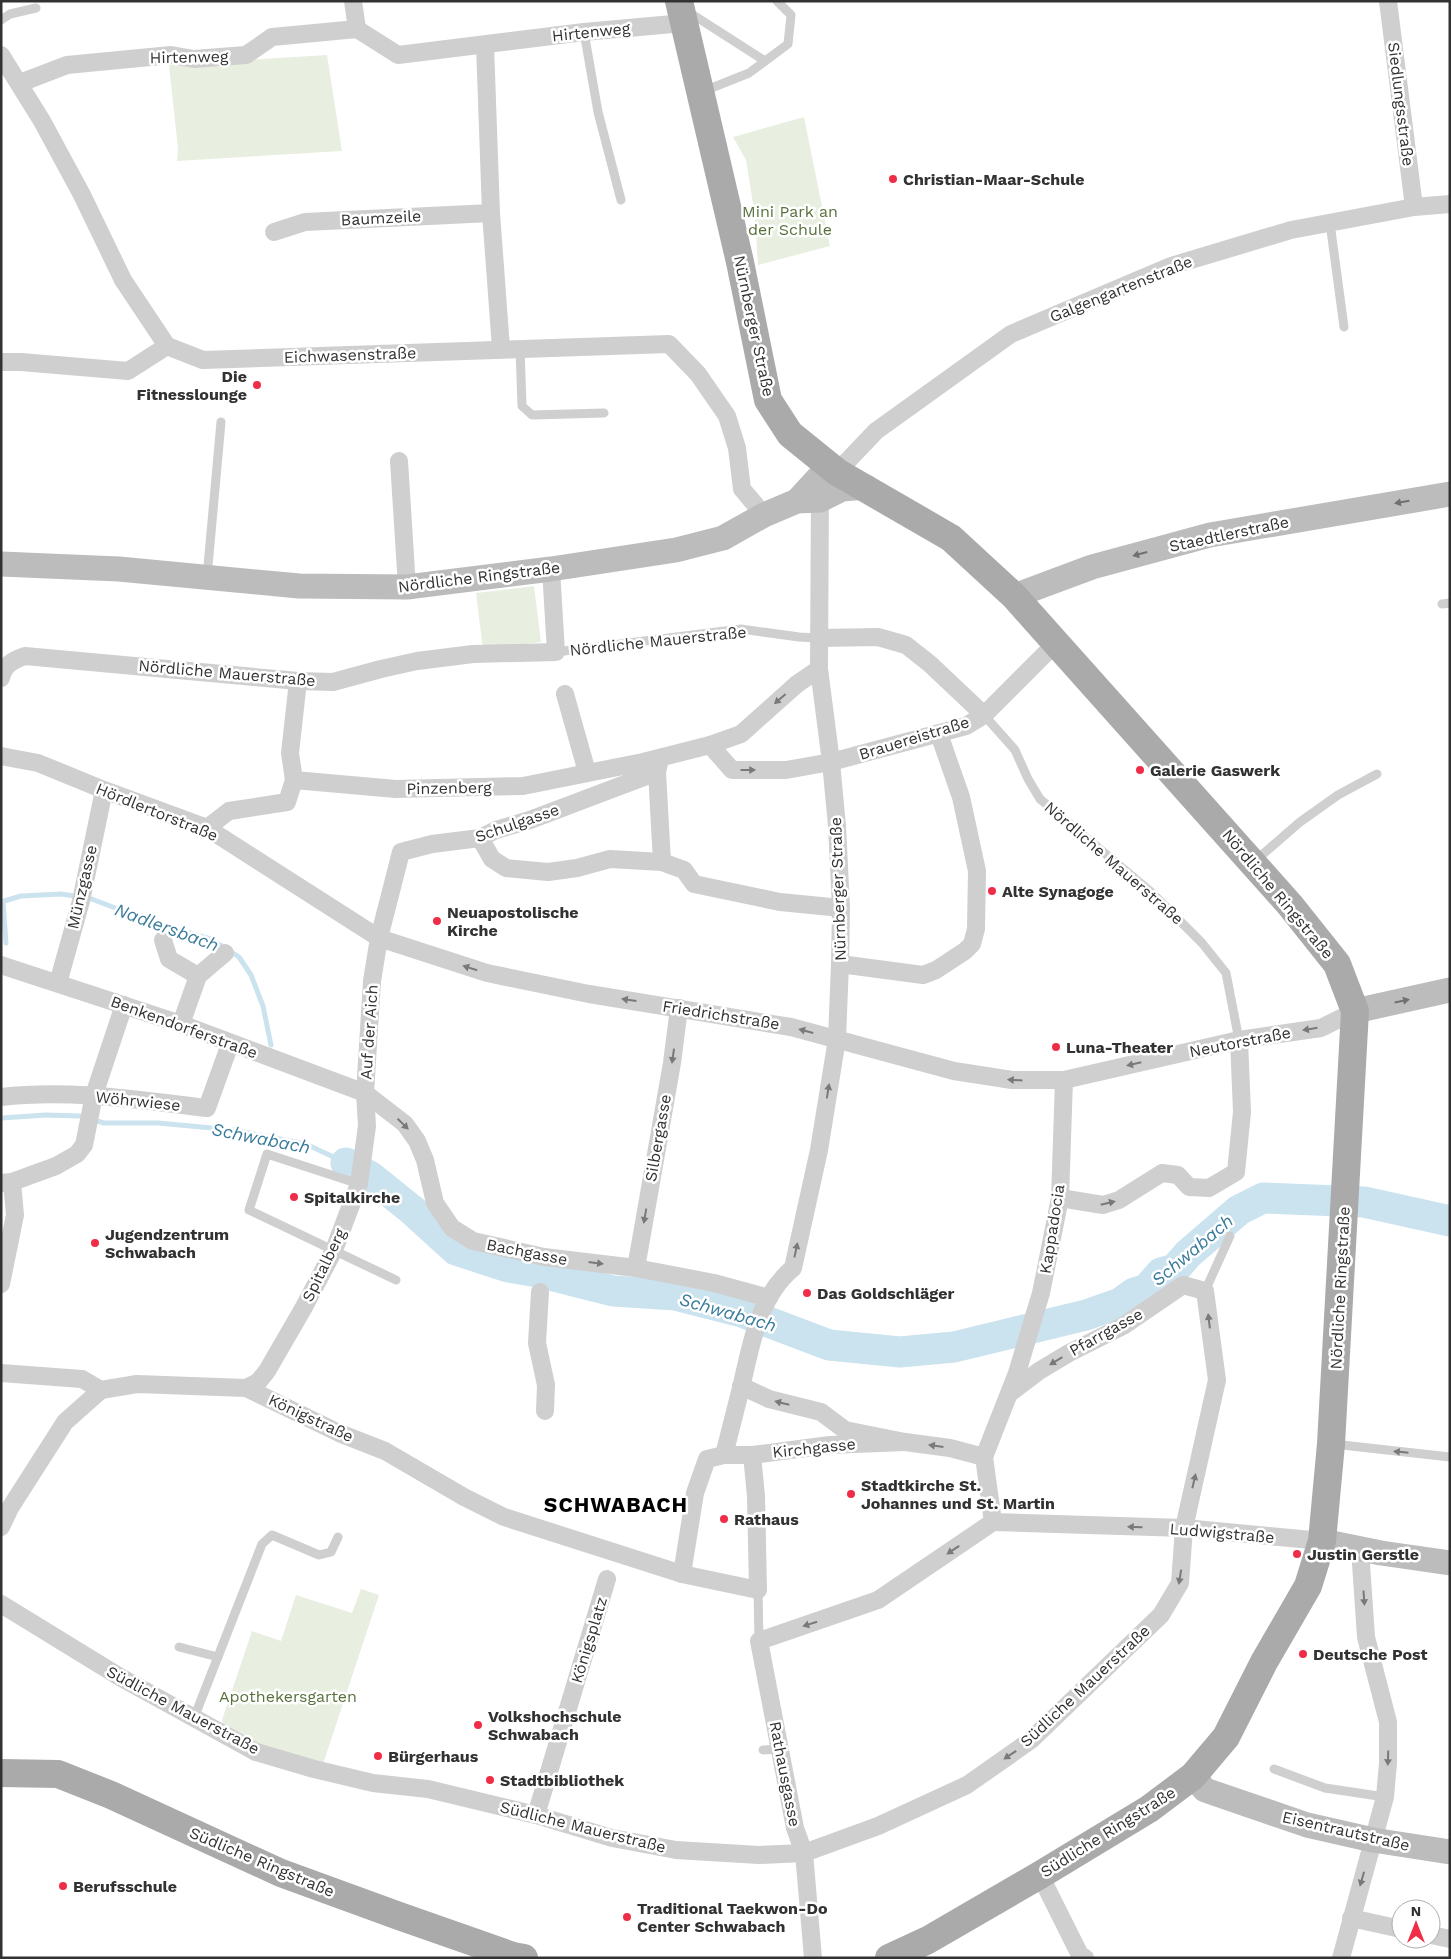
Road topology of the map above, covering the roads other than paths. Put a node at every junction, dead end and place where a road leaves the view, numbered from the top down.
1 (354, 1) edge
2 (777, 1) edge
3 (1388, 1) edge
4 (36, 8) dead end
5 (681, 10) edge
6 (1, 20) edge
7 (357, 29) junction
8 (584, 32) junction
9 (485, 45) junction
10 (1, 55) edge
11 (765, 61) junction
12 (20, 83) junction
13 (699, 93) junction
14 (620, 200) dead end
15 (1450, 204) edge
16 (1414, 207) junction
17 (491, 213) junction
18 (1330, 223) junction
19 (274, 232) dead end
20 (1344, 327) dead end
21 (166, 346) junction
22 (500, 348) junction
23 (520, 348) junction
24 (1, 362) edge
25 (604, 413) dead end
26 (221, 422) dead end
27 (399, 461) dead end
28 (819, 481) junction
29 (1450, 494) edge
30 (764, 515) junction
31 (1, 564) edge
32 (551, 569) junction
33 (206, 577) junction
34 (407, 587) junction
35 (1014, 596) junction
36 (818, 638) junction
37 (1057, 642) junction
38 (556, 652) junction
39 (819, 669) junction
40 (1, 678) edge
41 (298, 681) junction
42 (565, 694) dead end
43 (984, 715) junction
44 (939, 734) junction
45 (710, 745) junction
46 (1, 756) edge
47 (831, 762) junction
48 (658, 764) junction
49 (587, 772) junction
50 (1376, 774) dead end
51 (294, 780) junction
52 (104, 790) junction
53 (207, 828) junction
54 (480, 838) junction
55 (662, 862) junction
56 (1253, 862) junction
57 (841, 908) junction
58 (379, 938) junction
59 (163, 940) dead end
60 (225, 953) dead end
61 (840, 964) junction
62 (1, 965) edge
63 (198, 976) junction
64 (58, 983) junction
65 (1450, 990) edge
66 (124, 1005) junction
67 (679, 1008) junction
68 (1355, 1011) junction
69 (181, 1024) junction
70 (837, 1039) junction
71 (1239, 1040) junction
72 (230, 1044) junction
73 (1064, 1080) junction
74 (365, 1093) junction
75 (1, 1097) edge
76 (93, 1100) junction
77 (367, 1126) joint
78 (7, 1183) edge
79 (359, 1184) junction
80 (1060, 1198) junction
81 (1230, 1236) dead end
82 (334, 1250) junction
83 (636, 1268) junction
84 (396, 1280) dead end
85 (1, 1284) edge
86 (1205, 1290) junction
87 (540, 1292) dead end
88 (767, 1302) junction
89 (1, 1373) edge
90 (742, 1386) junction
91 (246, 1388) junction
92 (101, 1390) junction
93 (1010, 1393) junction
94 (545, 1411) dead end
95 (905, 1442) junction
96 (1331, 1444) junction
97 (724, 1455) junction
98 (752, 1455) junction
99 (984, 1457) junction
100 (1450, 1457) edge
101 (5, 1508) edge
102 (993, 1522) junction
103 (1, 1527) edge
104 (1184, 1528) junction
105 (338, 1536) dead end
106 (1322, 1541) junction
107 (1360, 1550) junction
108 (1450, 1563) edge
109 (682, 1574) junction
110 (608, 1579) dead end
111 (758, 1590) junction
112 (1, 1604) edge
113 (758, 1641) junction
114 (179, 1647) dead end
115 (218, 1657) junction
116 (194, 1718) junction
117 (1274, 1769) dead end
118 (1, 1773) edge
119 (1193, 1776) junction
120 (1385, 1797) junction
121 (536, 1815) junction
122 (1373, 1840) junction
123 (1450, 1852) edge
124 (804, 1853) junction
125 (1040, 1875) junction
126 (1352, 1918) junction
127 (1391, 1927) edge
128 (517, 1957) edge
129 (813, 1958) edge
130 (890, 1958) edge
131 (1085, 1958) edge
132 (1341, 1958) edge

1 - 7 street
2 - 11 lane
3 - 16 street, Siedlungsstraße
4 - 6 lane
5 - 8 street, Hirtenweg
5 - 11 lane
5 - 13 main road, Nürnberger Straße
7 - 9 street, Hirtenweg
7 - 12 street, Hirtenweg
8 - 9 street, Hirtenweg
8 - 14 lane
9 - 17 street
10 - 12 street
11 - 13 lane
12 - 21 street
13 - 28 main road, Nürnberger Straße
15 - 16 street, Galgengartenstraße
16 - 18 street, Galgengartenstraße
17 - 19 street, Baumzeile
17 - 22 street
18 - 20 lane
18 - 28 street, Galgengartenstraße
21 - 22 street, Eichwasenstraße
21 - 24 street
22 - 23 street, Eichwasenstraße
23 - 25 lane
23 - 30 street, Eichwasenstraße
26 - 33 lane
27 - 34 street
28 - 30 main road, Nördliche Ringstraße
28 - 35 main road, Nördliche Ringstraße
28 - 36 street, Nürnberger Straße
29 -> 35 main road, Staedtlerstraße
30 - 32 main road, Nördliche Ringstraße
31 - 33 main road, Nördliche Ringstraße
32 - 34 main road, Nördliche Ringstraße
32 - 38 street
33 - 34 main road, Nördliche Ringstraße
35 - 37 main road, Nördliche Ringstraße
36 - 38 lane, Nördliche Mauerstraße
36 - 39 street, Nürnberger Straße
36 - 43 street, Nördliche Mauerstraße
37 - 43 street, Brauereistraße
37 - 56 main road, Nördliche Ringstraße
38 - 41 street, Nördliche Mauerstraße
39 -> 45 street, Pinzenberg
39 - 47 street, Nürnberger Straße
40 - 41 street, Nördliche Mauerstraße
41 - 51 street
42 - 49 street
43 - 44 street, Brauereistraße
43 - 71 lane, Nördliche Mauerstraße
44 - 47 street, Brauereistraße
44 - 61 street
45 -> 47 street
45 - 48 street, Pinzenberg
46 - 52 street, Hördlertorstraße
47 - 57 street, Nürnberger Straße
48 - 49 street, Pinzenberg
48 - 54 street, Schulgasse
48 - 55 street
49 - 51 street, Pinzenberg
50 - 56 lane
51 - 53 street
52 - 53 street, Hördlertorstraße
52 - 64 street, Münzgasse
53 - 58 street, Hördlertorstraße
54 - 55 street
54 - 58 street, Schulgasse
55 - 57 street
56 - 68 main road, Nördliche Ringstraße
57 - 61 street, Nürnberger Straße
67 -> 58 street, Friedrichstraße
58 - 74 street, Auf der Aich
59 - 63 street
60 - 63 street
61 - 70 street, Nürnberger Straße
62 - 64 street, Benkendorferstraße
63 - 69 street
64 - 66 street, Benkendorferstraße
68 -> 65 main road
66 - 69 street, Benkendorferstraße
66 - 76 street
70 -> 67 street, Friedrichstraße
67 -> 83 street, Silbergasse
68 -> 71 street, Neutorstraße
68 - 96 main road, Nördliche Ringstraße
69 - 72 street, Benkendorferstraße
73 -> 70 street, Friedrichstraße
88 -> 70 street, Nürnberger Straße
71 -> 73 street, Neutorstraße
80 -> 71 street, Nördliche Mauerstraße
72 - 74 street, Benkendorferstraße
72 - 76 street, Wöhrwiese
73 - 80 street, Kappadocia
74 - 77 street, Auf der Aich
74 -> 83 street, Bachgasse
75 - 76 street, Wöhrwiese
76 - 78 street
77 - 79 street, Spitalberg
78 - 85 street
79 - 82 street, Spitalberg
79 - 82 lane
80 - 93 street, Kappadocia
81 - 86 lane
82 - 84 lane
82 - 91 street, Spitalberg
83 - 88 street, Bachgasse
86 -> 93 street, Pfarrgasse
104 -> 86 street
87 - 94 street
88 - 90 street, Nürnberger Straße
89 - 92 street
95 -> 90 street
90 - 97 street, Nürnberger Straße
91 - 92 street, Königstraße
91 - 109 street, Königstraße
92 - 101 street
93 - 99 street
95 - 98 street, Kirchgasse
99 -> 95 street
100 -> 96 lane
96 - 106 main road, Nördliche Ringstraße
97 - 98 street, Kirchgasse
97 - 109 street
98 - 111 street
99 - 102 street
101 - 103 street
104 -> 102 street, Ludwigstraße
102 -> 113 street
104 - 106 street, Ludwigstraße
104 -> 124 street, Südliche Mauerstraße
105 - 115 lane
106 - 107 main road, Ludwigstraße
106 - 119 main road, Südliche Ringstraße
107 - 108 main road, Ludwigstraße
107 -> 120 street
109 - 111 street
110 - 121 street, Königsplatz
111 - 113 lane, Rathausgasse
112 - 116 street, Südliche Mauerstraße
113 - 124 street, Rathausgasse
114 - 115 lane
115 - 116 lane
116 - 121 street, Südliche Mauerstraße
117 - 120 lane
118 - 128 main road, Südliche Ringstraße
119 - 122 main road, Eisentrautstraße
119 - 125 main road, Südliche Ringstraße
120 - 122 street
121 - 124 street, Südliche Mauerstraße
122 - 123 main road, Eisentrautstraße
122 -> 126 street
124 - 129 street, Rathausgasse
125 - 130 main road, Südliche Ringstraße
125 - 131 street
126 - 127 street
126 - 132 street

